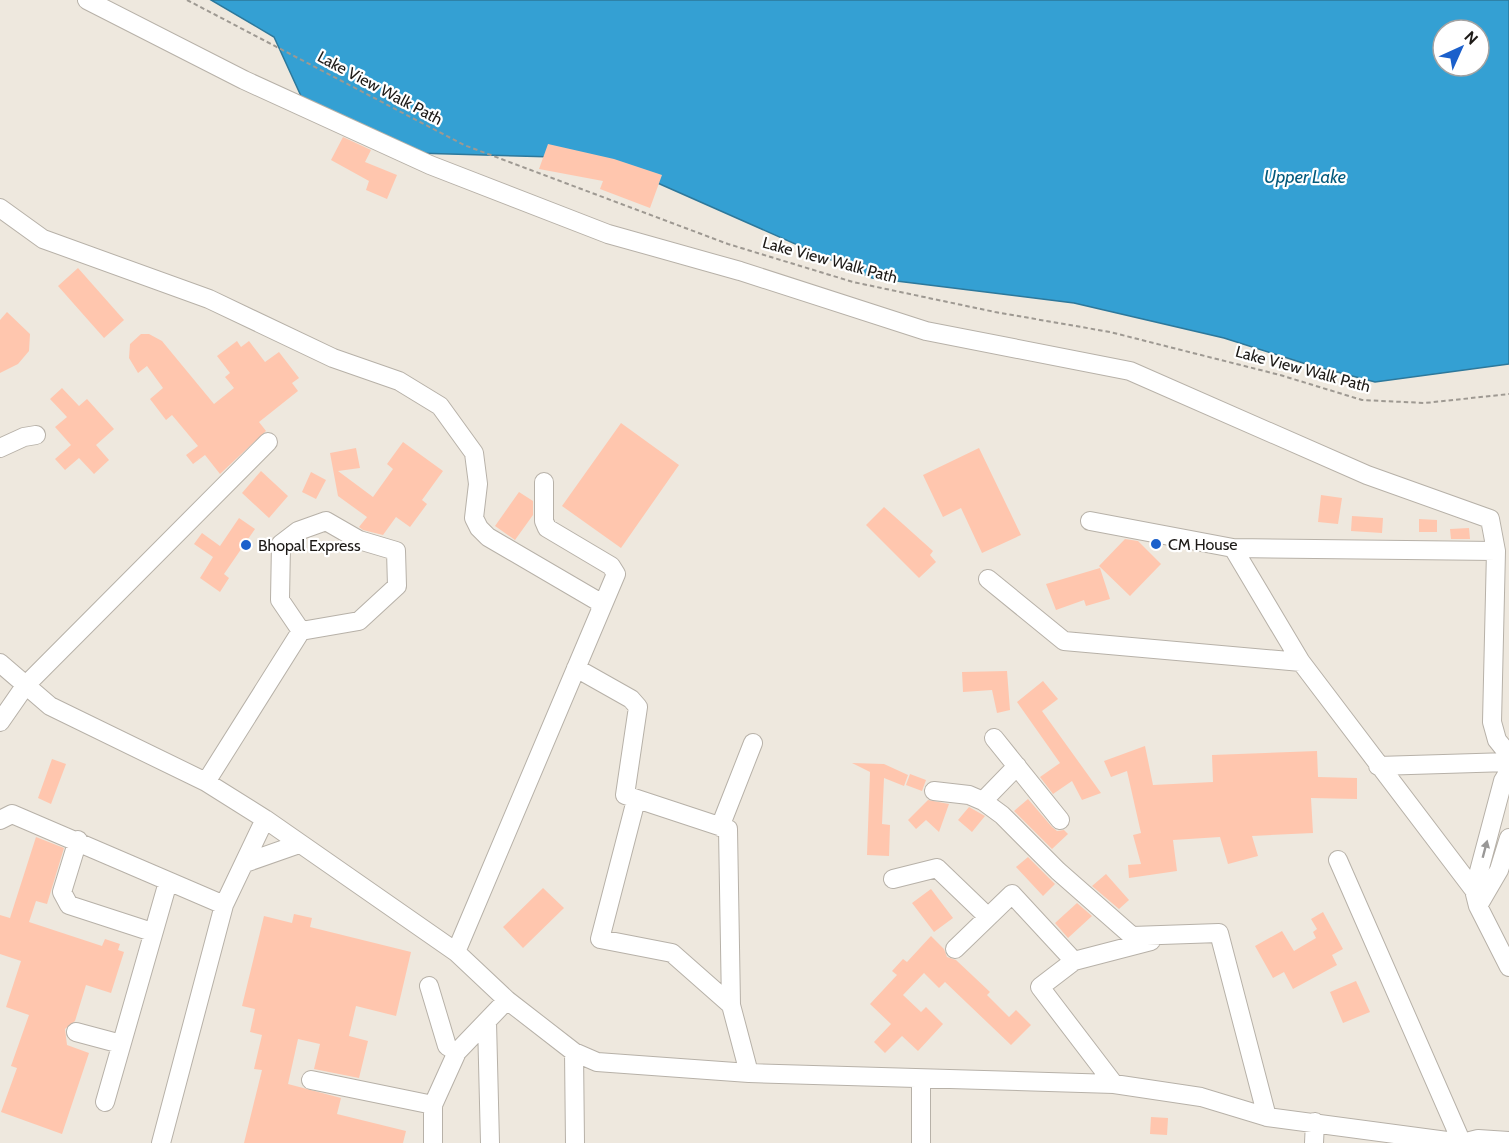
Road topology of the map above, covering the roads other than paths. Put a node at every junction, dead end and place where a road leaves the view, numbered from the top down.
1 (87, 0) edge
2 (0, 208) edge
3 (36, 435) dead end
4 (268, 442) dead end
5 (0, 448) edge
6 (544, 482) dead end
7 (1090, 521) dead end
8 (1233, 548) junction
9 (1496, 551) junction
10 (988, 579) dead end
11 (600, 607) junction
12 (301, 631) junction
13 (1301, 662) junction
14 (0, 663) edge
15 (576, 668) junction
16 (25, 686) junction
17 (0, 722) edge
18 (994, 738) dead end
19 (753, 743) dead end
20 (1509, 754) edge
21 (1509, 762) edge
22 (1017, 766) junction
23 (1378, 766) junction
24 (1509, 771) edge
25 (206, 782) junction
26 (934, 791) dead end
27 (636, 800) junction
28 (983, 801) junction
29 (265, 819) junction
30 (0, 820) edge
31 (1060, 820) dead end
32 (720, 827) junction
33 (1509, 838) edge
34 (78, 840) junction
35 (299, 844) junction
36 (1338, 860) dead end
37 (244, 863) junction
38 (893, 879) dead end
39 (168, 882) junction
40 (1476, 898) junction
41 (224, 904) junction
42 (988, 917) junction
43 (152, 932) junction
44 (1176, 935) junction
45 (955, 949) dead end
46 (456, 952) junction
47 (1074, 962) junction
48 (1509, 967) edge
49 (429, 986) dead end
50 (507, 1000) junction
51 (731, 1005) junction
52 (487, 1022) junction
53 (76, 1032) dead end
54 (121, 1044) junction
55 (457, 1052) junction
56 (574, 1052) junction
57 (749, 1073) junction
58 (311, 1080) dead end
59 (921, 1080) junction
60 (1114, 1084) junction
61 (105, 1102) dead end
62 (433, 1105) junction
63 (1267, 1117) junction
64 (1316, 1122) junction
65 (1509, 1141) edge
66 (1472, 1142) edge
67 (161, 1143) edge
68 (433, 1143) edge
69 (490, 1143) edge
70 (575, 1143) edge
71 (921, 1143) edge
72 (1314, 1143) edge

1 - 9 street
2 - 11 street
3 - 5 street
4 - 16 street
6 - 11 street
7 - 8 street
8 - 9 street
8 - 13 street
9 - 20 street
10 - 13 street
11 - 15 street
12 - 12 street
12 - 25 street
13 - 23 street
14 - 16 street
15 - 27 street
15 - 46 street
16 - 17 street
16 - 25 street
18 - 22 street
19 - 32 street
21 - 23 street
22 - 28 street
22 - 31 street
23 - 40 street
40 -> 24 street
25 - 29 street
26 - 28 street
27 - 32 street
27 - 51 street
28 - 44 street
29 - 35 street
29 - 37 street
30 - 34 street
32 - 51 street
33 - 40 street
34 - 39 street
34 - 43 street
35 - 37 street
35 - 46 street
36 - 66 street
37 - 41 street
38 - 42 street
39 - 41 street
39 - 43 street
40 - 48 street
41 - 67 street
42 - 45 street
42 - 47 street
43 - 54 street
44 - 47 street
44 - 63 street
46 - 50 street
47 - 60 street
49 - 55 street
50 - 52 street
50 - 56 street
51 - 57 street
52 - 55 street
52 - 69 street
53 - 54 street
54 - 61 street
55 - 62 street
56 - 57 street
56 - 70 street
57 - 59 street
58 - 62 street
59 - 60 street
59 - 71 street
60 - 63 street
62 - 68 street
63 - 64 street
64 - 66 street
64 - 72 street
65 - 66 street

